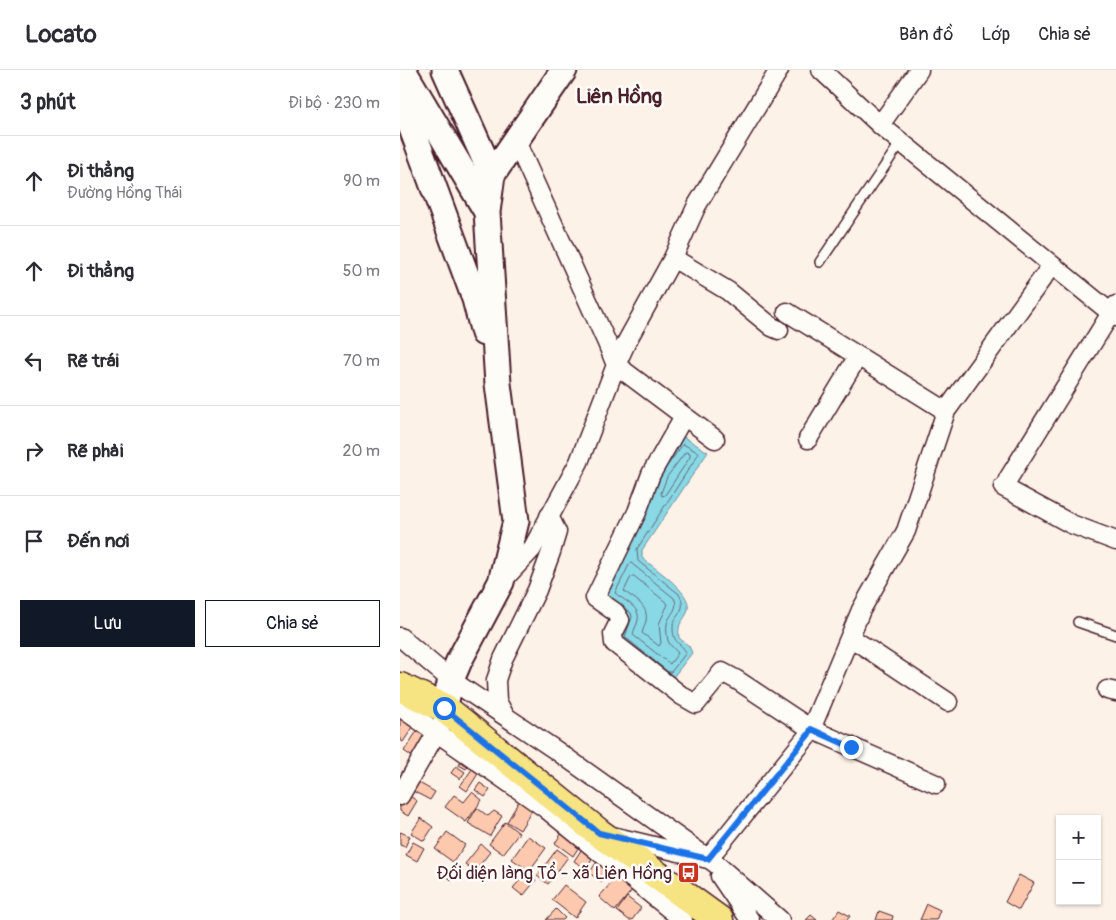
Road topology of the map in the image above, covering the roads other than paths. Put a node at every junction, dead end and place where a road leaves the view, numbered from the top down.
1 (402, 70) edge
2 (445, 70) edge
3 (564, 70) edge
4 (780, 70) edge
5 (821, 70) edge
6 (919, 70) edge
7 (400, 96) edge
8 (880, 124) junction
9 (516, 141) junction
10 (901, 142) junction
11 (492, 174) junction
12 (487, 212) junction
13 (673, 258) junction
14 (820, 262) dead end
15 (1052, 265) junction
16 (787, 312) dead end
17 (1114, 312) edge
18 (778, 330) dead end
19 (858, 356) junction
20 (616, 365) junction
21 (498, 384) junction
22 (946, 411) junction
23 (684, 416) junction
24 (715, 439) dead end
25 (808, 439) dead end
26 (549, 516) junction
27 (1116, 541) edge
28 (501, 582) junction
29 (1078, 622) dead end
30 (1116, 635) edge
31 (400, 637) edge
32 (850, 637) junction
33 (451, 680) junction
34 (400, 687) edge
35 (948, 702) dead end
36 (400, 707) edge
37 (505, 716) junction
38 (444, 717) junction
39 (811, 729) junction
40 (936, 784) dead end
41 (400, 796) edge
42 (599, 833) junction
43 (708, 859) junction
44 (714, 919) edge
45 (683, 920) edge
46 (750, 920) edge
47 (780, 920) edge

1 - 12 main road
2 - 11 main road
3 - 9 main road
4 - 13 street
5 - 8 street
6 - 8 street
7 - 21 main road
8 - 10 street
9 - 11 main road
9 - 20 street
10 - 14 lane
10 - 15 street
11 - 12 main road
12 - 21 main road
13 - 18 street
13 - 20 street
15 - 17 street
15 - 22 street
16 - 19 street
17 - 27 street
19 - 22 street
19 - 25 street
20 - 23 street
20 - 26 street
21 - 28 main road
22 - 32 street
23 - 24 street
23 - 39 street
26 - 28 street
26 - 37 street
28 - 33 main road
29 - 30 lane
31 - 33 street
32 - 35 street
32 - 39 street
33 - 37 street
33 - 38 main road
34 - 38 main road
36 - 38 street
37 - 43 street
38 - 41 street
38 - 42 main road
38 - 45 street
39 - 40 street
39 - 43 street
42 - 43 street
42 - 44 main road
43 - 46 street
43 - 47 street

